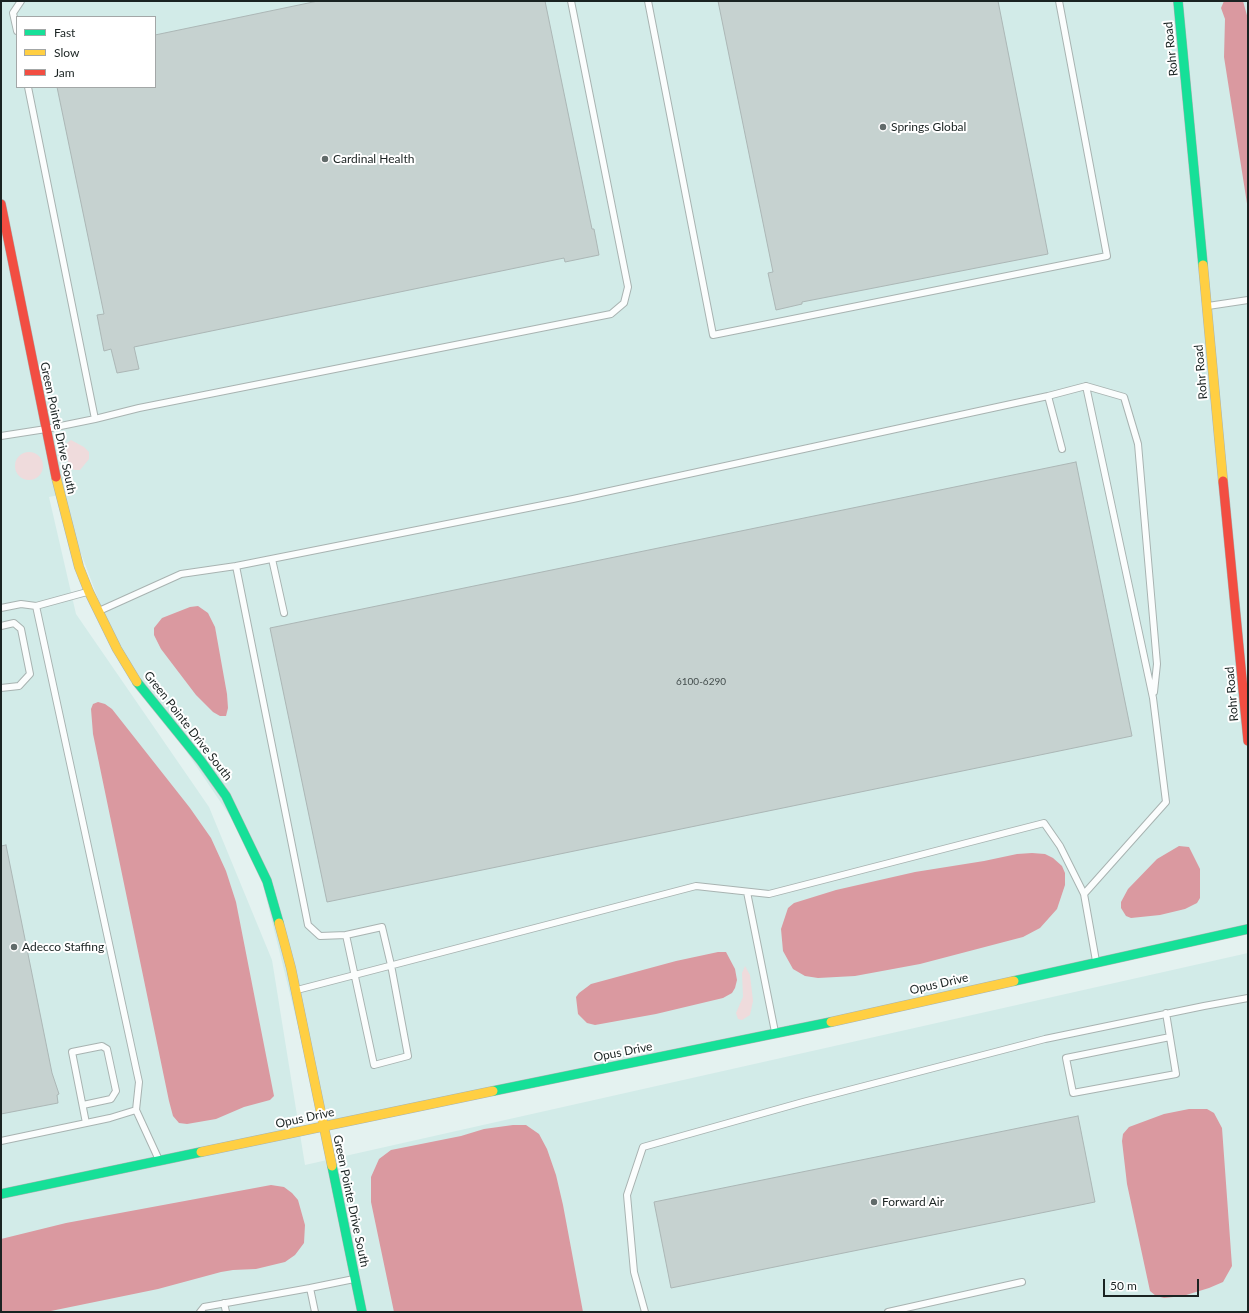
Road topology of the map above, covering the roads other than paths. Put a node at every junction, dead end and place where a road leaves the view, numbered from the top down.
1 (21, 1) edge
2 (571, 1) edge
3 (648, 1) edge
4 (1059, 1) edge
5 (1178, 1) edge
6 (16, 26) edge
7 (28, 88) edge
8 (1, 204) edge
9 (1248, 300) edge
10 (1207, 306) junction
11 (1086, 386) junction
12 (1048, 396) junction
13 (96, 418) junction
14 (46, 429) junction
15 (1, 436) edge
16 (1062, 449) dead end
17 (272, 559) junction
18 (236, 566) junction
19 (89, 592) junction
20 (36, 606) junction
21 (1, 608) edge
22 (97, 612) junction
23 (284, 613) dead end
24 (1, 626) edge
25 (1, 688) edge
26 (1153, 698) junction
27 (1248, 741) edge
28 (747, 892) junction
29 (1084, 894) junction
30 (1248, 929) edge
31 (346, 935) junction
32 (1096, 961) junction
33 (392, 965) junction
34 (354, 975) junction
35 (296, 990) junction
36 (1248, 998) edge
37 (1166, 1014) junction
38 (775, 1034) junction
39 (1170, 1037) junction
40 (83, 1106) junction
41 (136, 1110) junction
42 (86, 1123) junction
43 (323, 1126) junction
44 (1, 1141) edge
45 (160, 1162) junction
46 (1, 1194) edge
47 (355, 1279) junction
48 (1022, 1282) dead end
49 (310, 1288) junction
50 (224, 1303) junction
51 (200, 1312) edge
52 (226, 1312) edge
53 (315, 1312) edge
54 (362, 1312) edge
55 (645, 1312) edge
56 (888, 1312) edge

1 - 6 lane
2 - 13 lane
3 - 4 lane
5 - 10 street, Rohr Road
7 - 13 lane
8 - 14 street, Green Pointe Drive South
9 - 10 lane
10 - 27 street, Rohr Road
11 - 12 lane
11 - 26 lane
11 - 26 lane
12 - 16 lane
12 - 17 lane
13 - 14 lane
14 - 15 lane
14 - 19 street, Green Pointe Drive South
17 - 18 lane
17 - 23 lane
18 - 22 lane
18 - 31 lane
19 - 20 lane
19 - 22 street, Green Pointe Drive South
20 - 21 lane
20 - 41 lane
22 - 35 street, Green Pointe Drive South
24 - 25 lane
26 - 29 lane
28 - 29 lane
28 - 33 lane
28 - 38 lane
29 - 32 lane
30 - 32 street, Opus Drive
31 - 33 lane
31 - 34 lane
32 - 38 street, Opus Drive
33 - 34 lane
33 - 34 lane
34 - 35 lane
35 - 43 street, Green Pointe Drive South
36 - 37 lane
37 - 39 lane
37 - 55 lane
38 - 43 street, Opus Drive
39 - 39 lane
40 - 40 lane
40 - 42 lane
41 - 42 lane
41 - 45 lane
42 - 44 lane
43 - 45 street, Opus Drive
43 - 47 street, Green Pointe Drive South
45 - 46 street, Opus Drive
47 - 49 lane
47 - 54 street, Green Pointe Drive South
48 - 56 lane
49 - 50 lane
49 - 53 lane
50 - 51 lane
50 - 52 lane

